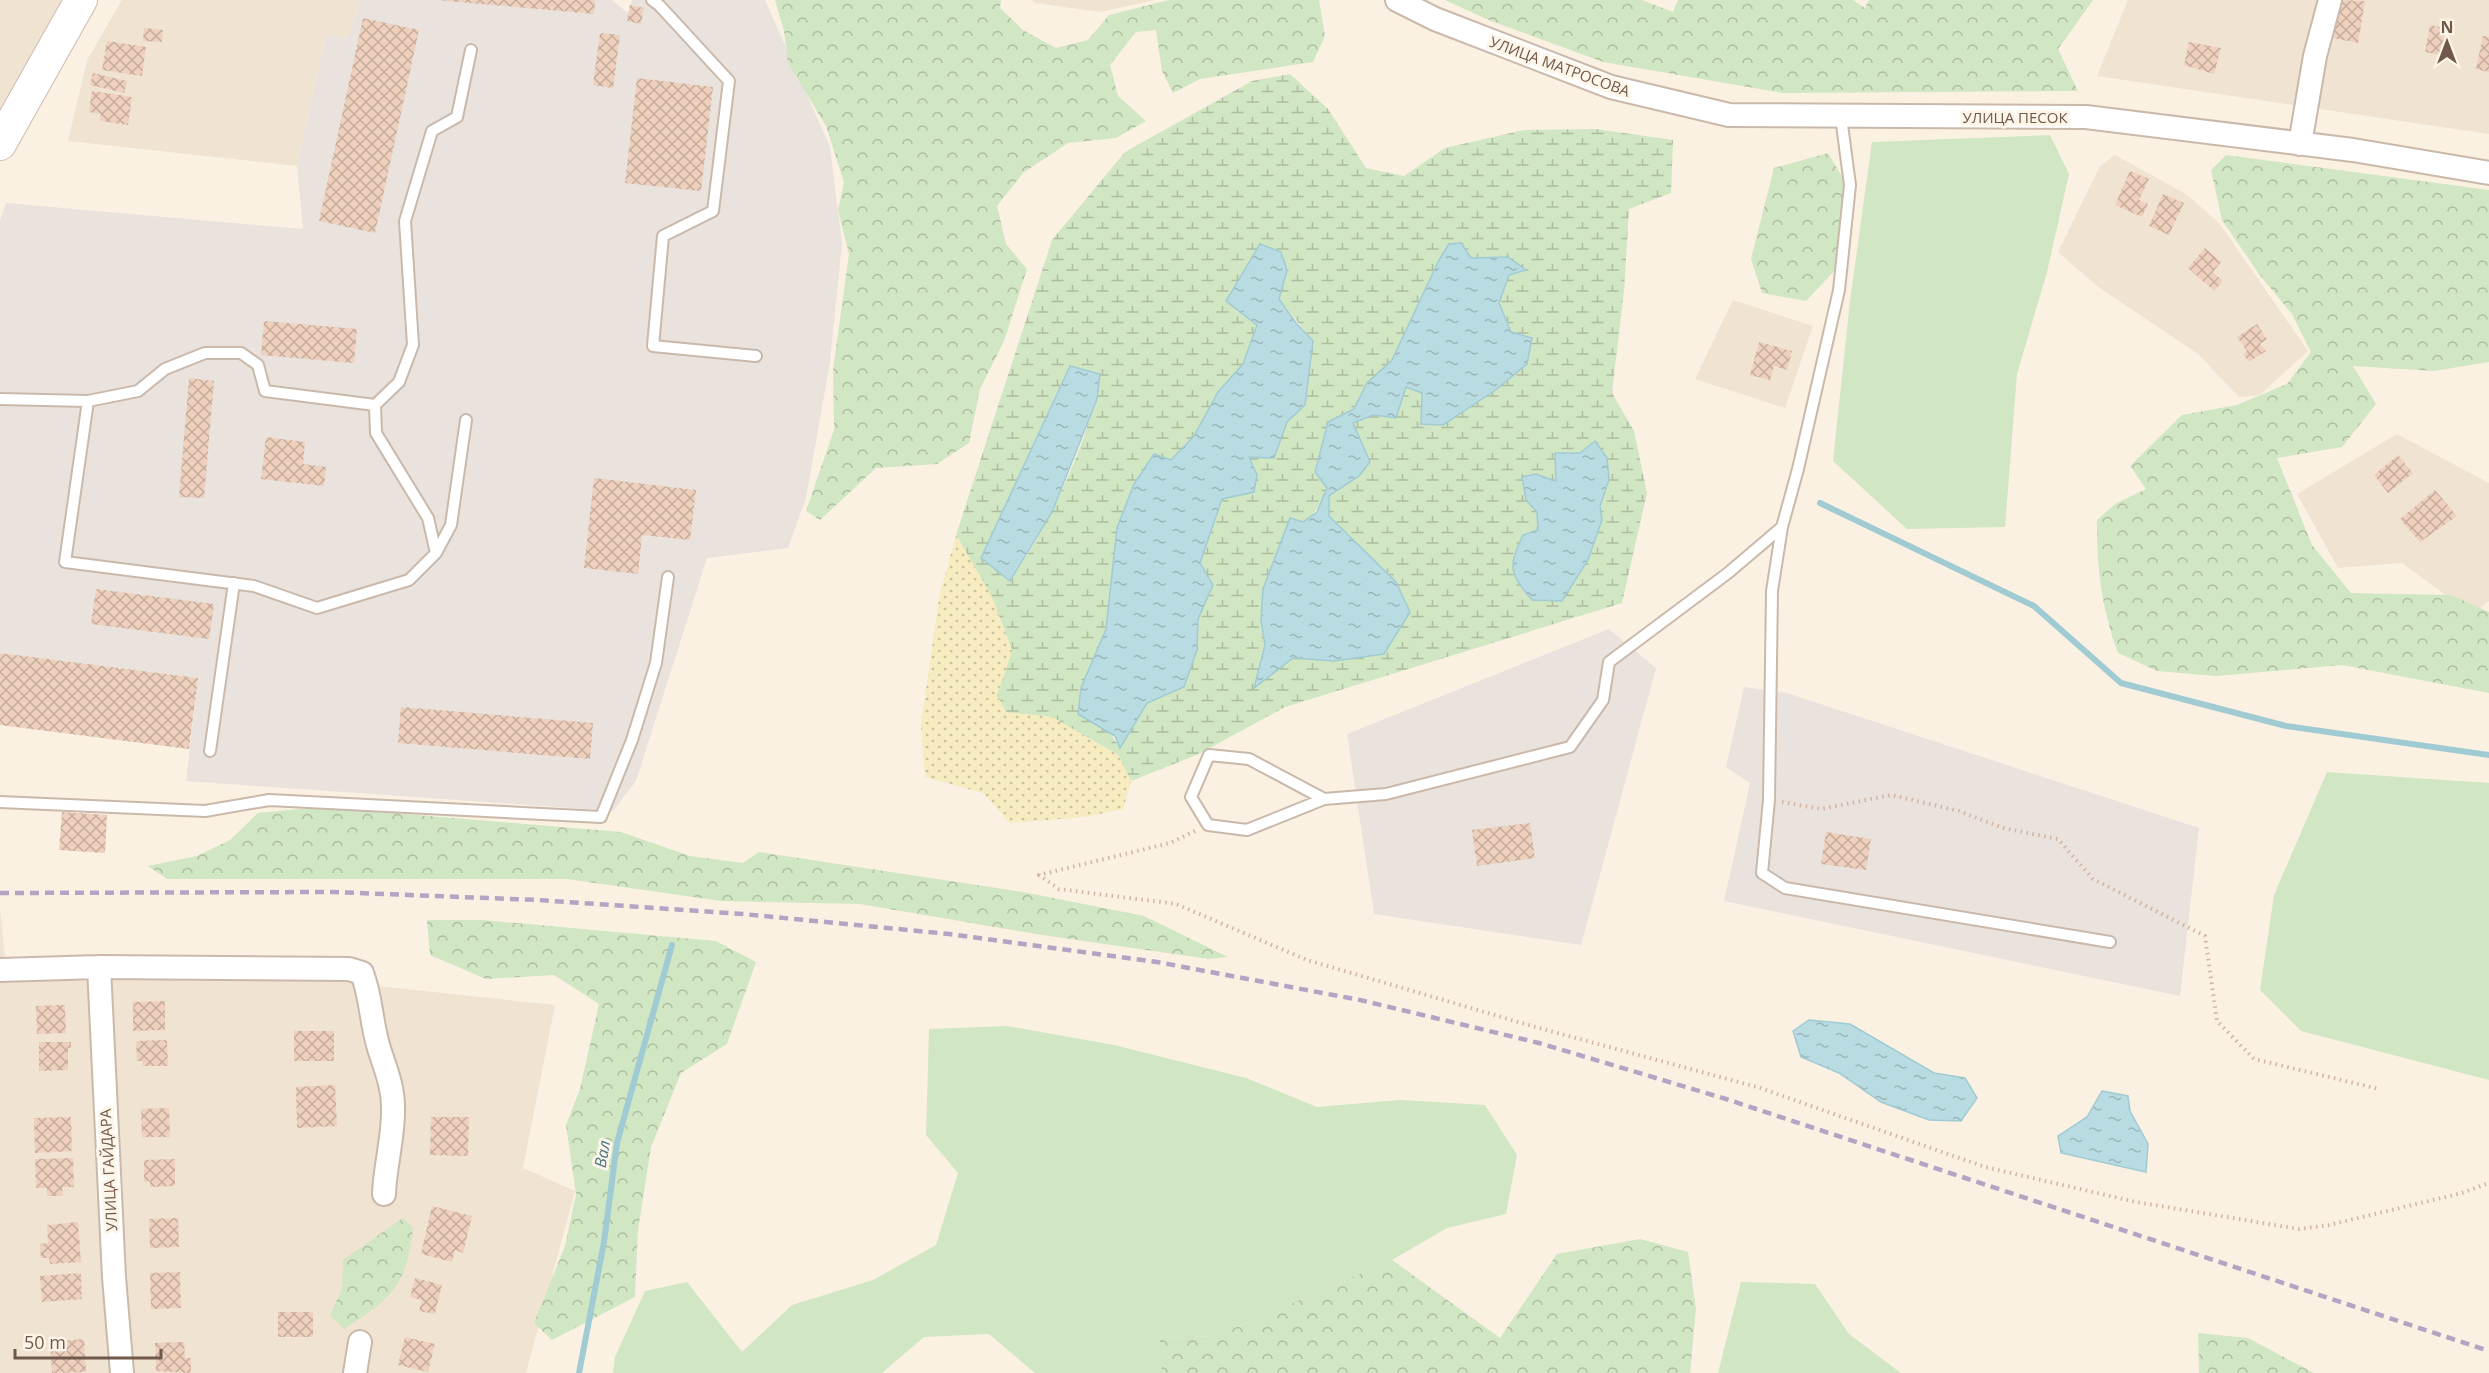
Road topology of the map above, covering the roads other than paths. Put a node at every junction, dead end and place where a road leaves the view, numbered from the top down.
1 (81, 0) edge
2 (651, 0) edge
3 (1397, 0) edge
4 (2330, 0) edge
5 (471, 50) dead end
6 (1729, 115) joint
7 (1840, 117) junction
8 (0, 144) edge
9 (2300, 144) junction
10 (2489, 173) edge
11 (756, 356) dead end
12 (0, 399) edge
13 (88, 401) junction
14 (375, 405) junction
15 (466, 420) dead end
16 (1782, 527) junction
17 (436, 553) junction
18 (668, 577) dead end
19 (234, 583) junction
20 (210, 751) dead end
21 (1324, 799) junction
22 (0, 802) edge
23 (2110, 942) dead end
24 (99, 967) junction
25 (0, 970) edge
26 (384, 1194) dead end
27 (360, 1342) dead end
28 (122, 1373) edge
29 (354, 1373) edge

1 - 8 street
2 - 11 lane
3 - 6 street, УЛИЦА МАТРОСОВА
4 - 9 street
5 - 14 lane
6 - 7 street, УЛИЦА ПЕСОК
7 - 9 street, УЛИЦА ПЕСОК
7 - 16 lane
9 - 10 street, УЛИЦА ПЕСОК
12 - 13 lane
13 - 14 lane
13 - 19 lane
14 - 17 lane
15 - 17 lane
16 - 21 lane
16 - 23 lane
17 - 19 lane
18 - 22 lane
19 - 20 lane
21 - 21 lane
24 - 25 street
24 - 26 street
24 - 28 street, УЛИЦА ГАЙДАРА
27 - 29 street

